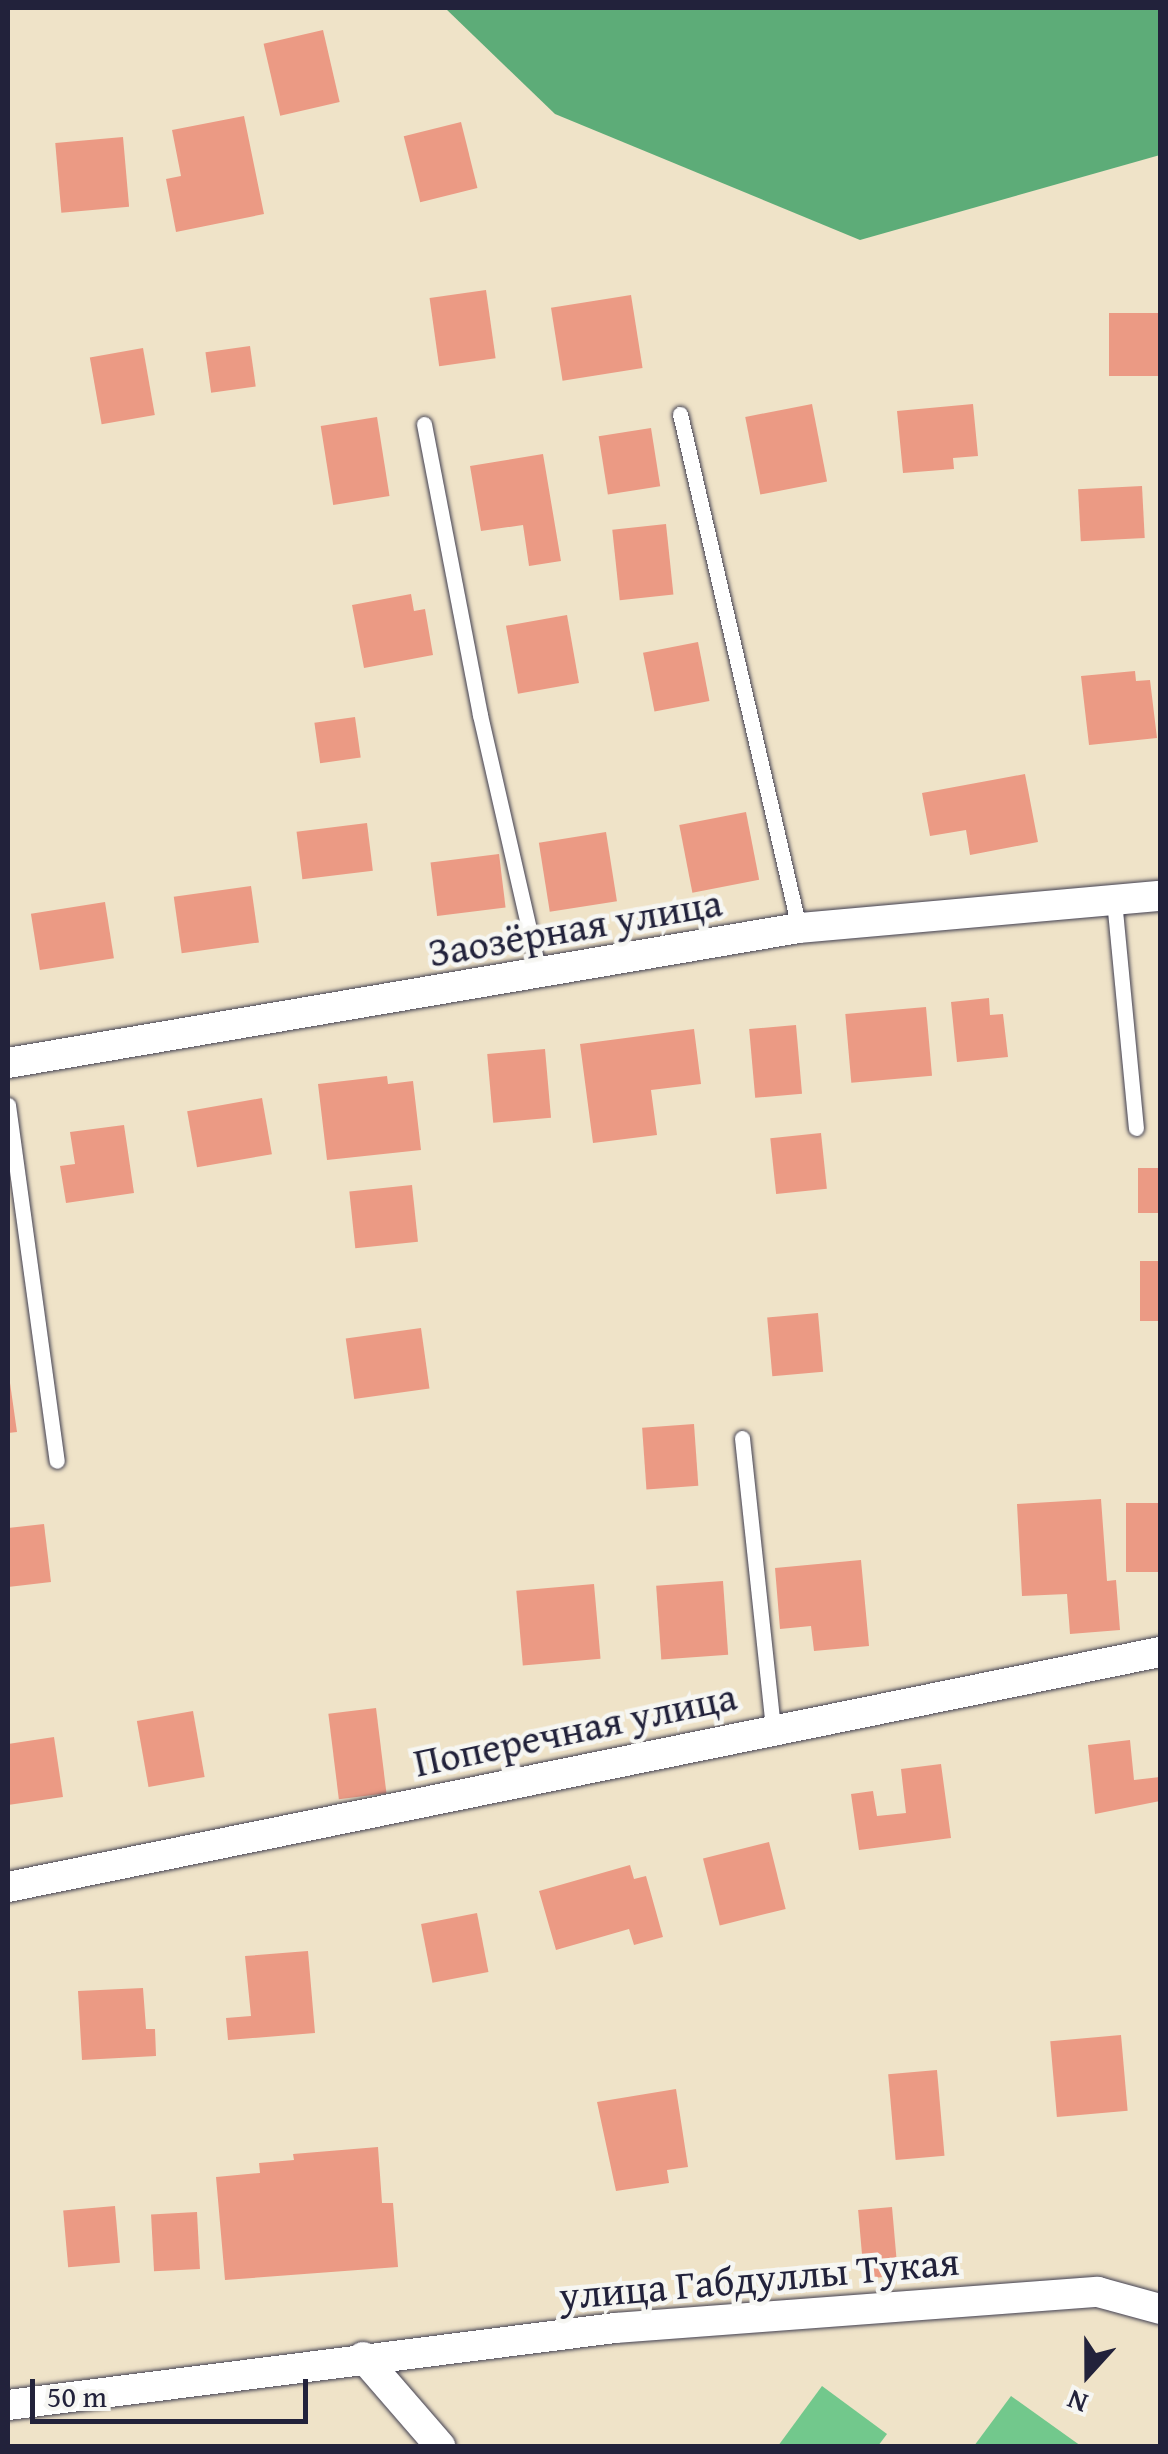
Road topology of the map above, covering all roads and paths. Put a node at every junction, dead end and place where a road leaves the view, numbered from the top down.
1 (680, 414) dead end
2 (424, 424) dead end
3 (1160, 896) edge
4 (1114, 900) junction
5 (800, 928) junction
6 (540, 977) junction
7 (8, 1063) edge
8 (8, 1105) edge
9 (1136, 1128) dead end
10 (742, 1438) dead end
11 (57, 1462) dead end
12 (1160, 1652) edge
13 (773, 1727) junction
14 (8, 1886) edge
15 (1160, 2309) edge
16 (363, 2356) junction
17 (8, 2405) edge
18 (440, 2446) edge

1 - 5 lane
2 - 6 lane
3 - 4 street, Заозёрная улица
4 - 5 street, Заозёрная улица
4 - 9 lane
5 - 6 street, Заозёрная улица
6 - 7 street, Заозёрная улица
8 - 11 lane
10 - 13 lane
12 - 13 street, Поперечная улица
13 - 14 street, Поперечная улица
15 - 16 street, улица Габдуллы Тукая
16 - 17 street, улица Габдуллы Тукая
16 - 18 street

